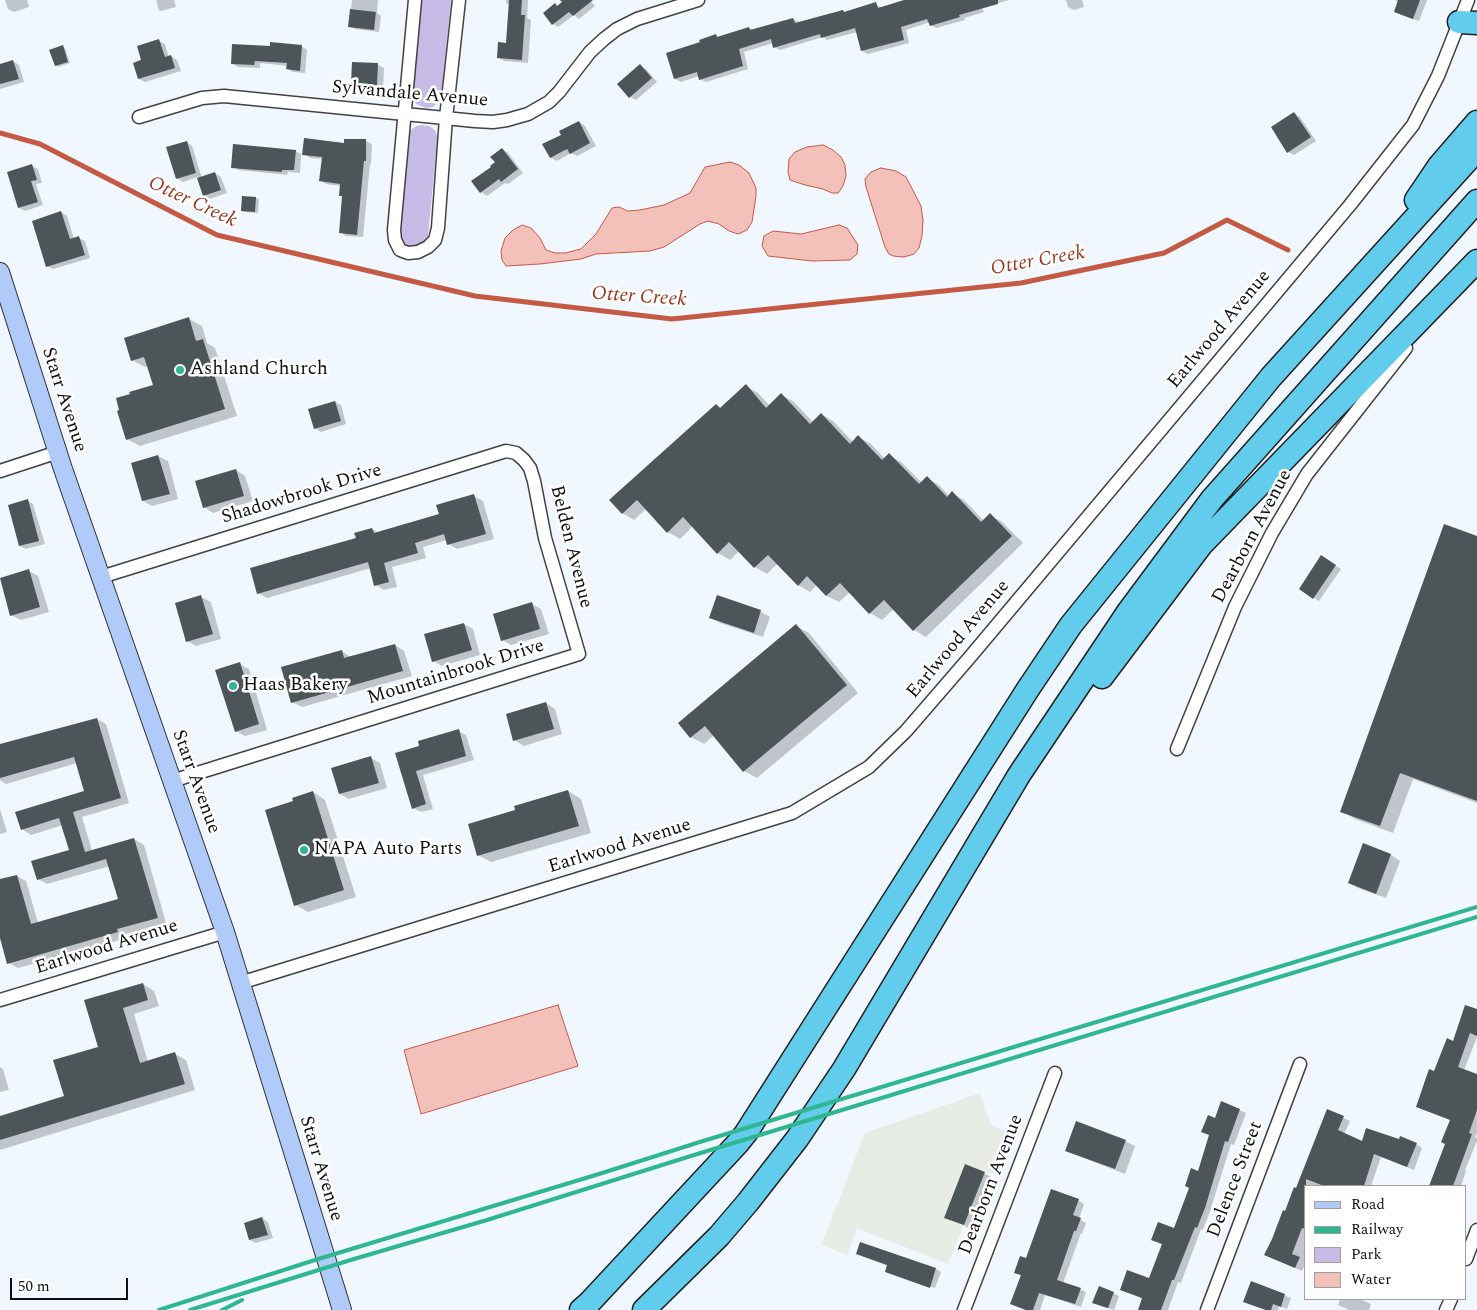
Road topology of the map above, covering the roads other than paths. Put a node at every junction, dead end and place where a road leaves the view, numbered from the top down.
1 (415, 0) edge
2 (459, 0) edge
3 (698, 0) edge
4 (1468, 0) edge
5 (1468, 22) edge
6 (404, 114) junction
7 (139, 116) dead end
8 (446, 118) junction
9 (1477, 122) edge
10 (1477, 150) edge
11 (1477, 201) edge
12 (1473, 264) edge
13 (0, 272) edge
14 (1360, 281) junction
15 (58, 452) junction
16 (516, 453) joint
17 (0, 472) edge
18 (101, 577) junction
19 (579, 654) joint
20 (1177, 749) dead end
21 (1019, 775) junction
22 (172, 780) junction
23 (225, 932) junction
24 (240, 983) junction
25 (0, 1000) edge
26 (1300, 1064) dead end
27 (1055, 1073) dead end
28 (1477, 1230) edge
29 (1467, 1256) edge
30 (342, 1310) edge
31 (581, 1310) edge
32 (644, 1310) edge
33 (964, 1310) edge
34 (1207, 1310) edge

1 - 6 street
2 - 8 street
3 - 8 street, Sylvandale Avenue
4 - 5 street, Earlwood Avenue
5 - 24 street, Earlwood Avenue
6 - 7 street, Sylvandale Avenue
6 - 8 street, Sylvandale Avenue
6 - 8 street
9 - 14 highway
10 - 14 highway
11 - 21 highway
12 - 20 street, Dearborn Avenue
12 - 21 highway
13 - 15 main road, Starr Avenue
14 - 31 highway
15 - 17 street
15 - 18 main road, Starr Avenue
16 - 18 street, Shadowbrook Drive
16 - 19 street, Belden Avenue
18 - 22 main road, Starr Avenue
19 - 22 street, Mountainbrook Drive
21 - 32 highway
22 - 23 main road, Starr Avenue
23 - 24 main road, Starr Avenue
23 - 25 street, Earlwood Avenue
24 - 30 main road, Starr Avenue
26 - 34 street, Delence Street
27 - 33 street, Dearborn Avenue
28 - 29 street

